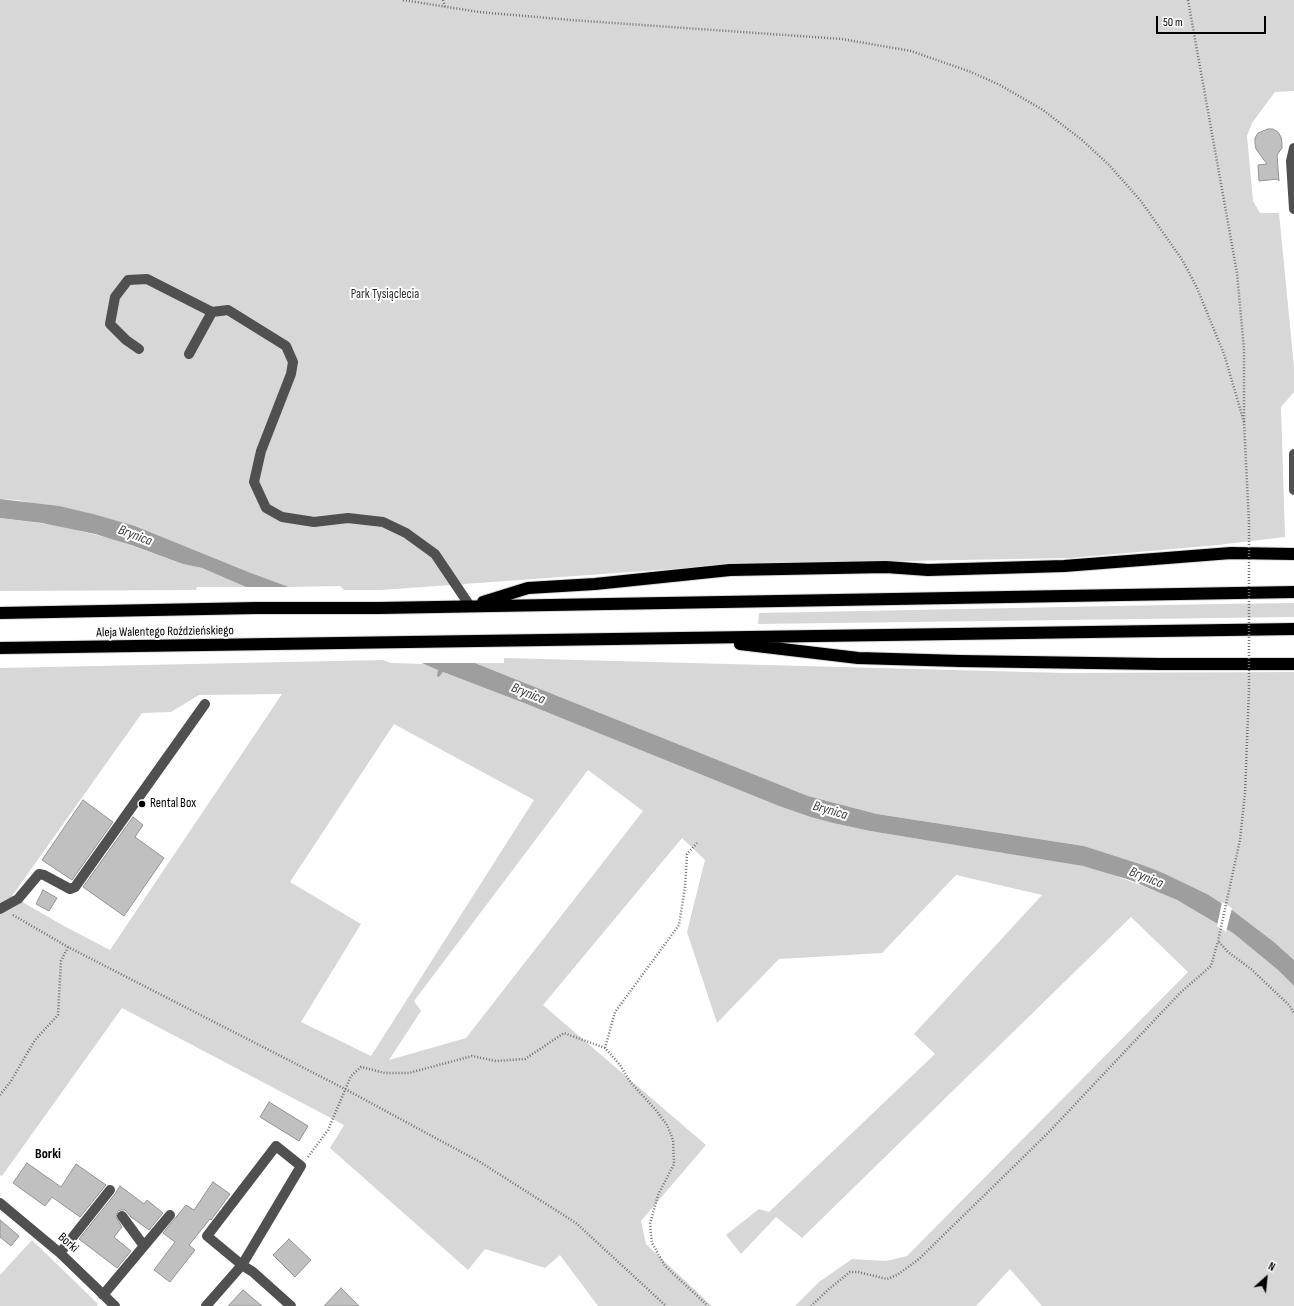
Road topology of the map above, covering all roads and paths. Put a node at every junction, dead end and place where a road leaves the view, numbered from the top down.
1 (403, 0) edge
2 (443, 0) edge
3 (1188, 0) edge
4 (445, 7) junction
5 (1294, 148) edge
6 (1294, 209) edge
7 (212, 312) junction
8 (139, 349) dead end
9 (189, 354) dead end
10 (1244, 422) junction
11 (1294, 454) edge
12 (1294, 490) edge
13 (1294, 554) edge
14 (1294, 592) edge
15 (470, 606) junction
16 (0, 613) edge
17 (1294, 629) edge
18 (694, 638) junction
19 (0, 648) edge
20 (1294, 664) edge
21 (205, 704) dead end
22 (697, 843) dead end
23 (2, 908) edge
24 (1218, 941) junction
25 (68, 947) junction
26 (1294, 1013) edge
27 (605, 1048) junction
28 (345, 1089) junction
29 (0, 1095) edge
30 (301, 1166) junction
31 (110, 1190) dead end
32 (0, 1203) edge
33 (170, 1215) dead end
34 (122, 1216) dead end
35 (144, 1246) junction
36 (60, 1253) junction
37 (242, 1265) junction
38 (103, 1295) junction
39 (115, 1306) edge
40 (206, 1306) edge
41 (291, 1306) edge
42 (666, 1306) edge
43 (708, 1306) edge
44 (811, 1306) edge

1 - 4 path
2 - 4 path
3 - 10 path
4 - 10 path
5 - 6 street
7 - 8 street
7 - 9 street
7 - 15 street
10 - 24 path, bridge
11 - 12 street
13 - 15 highway
14 - 15 highway, Aleja Walentego Roździeńskiego
15 - 16 highway, Aleja Walentego Roździeńskiego
17 - 18 highway
18 - 19 highway, Aleja Walentego Roździeńskiego
18 - 20 highway
21 - 23 street
22 - 27 path
23 - 25 path
24 - 26 path
24 - 44 path
25 - 28 path
25 - 29 path
27 - 28 path
27 - 43 path
28 - 30 path
28 - 42 path
30 - 37 street
30 - 37 street
31 - 36 street
32 - 36 street, Borki
33 - 35 street
34 - 35 street
35 - 38 street
36 - 38 street, Borki
37 - 40 street
37 - 41 street
38 - 39 street, Borki

